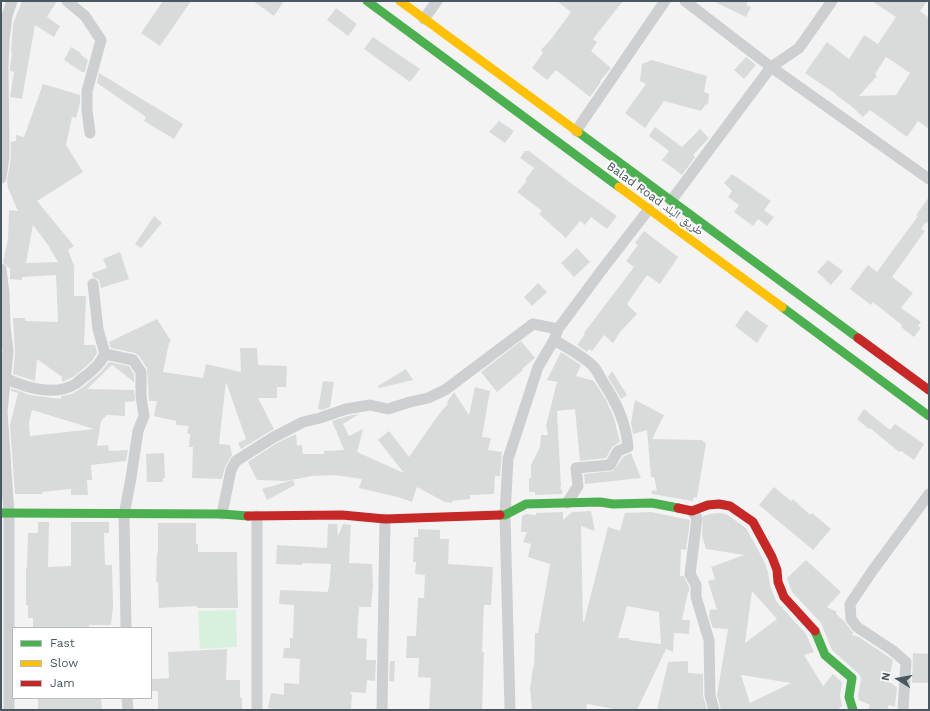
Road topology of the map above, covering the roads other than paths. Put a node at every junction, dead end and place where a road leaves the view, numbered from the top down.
1 (12, 1) edge
2 (366, 1) edge
3 (400, 1) edge
4 (437, 1) edge
5 (665, 1) edge
6 (685, 1) edge
7 (832, 1) edge
8 (75, 3) edge
9 (424, 19) junction
10 (771, 67) junction
11 (576, 131) junction
12 (90, 133) dead end
13 (1, 178) edge
14 (929, 179) edge
15 (670, 201) junction
16 (649, 210) junction
17 (1, 269) edge
18 (92, 284) dead end
19 (556, 335) junction
20 (105, 354) junction
21 (5, 378) junction
22 (929, 390) edge
23 (929, 416) edge
24 (929, 494) edge
25 (567, 503) junction
26 (692, 511) junction
27 (5, 514) edge
28 (222, 514) junction
29 (505, 514) junction
30 (124, 515) junction
31 (257, 516) junction
32 (385, 519) junction
33 (126, 627) edge
34 (127, 699) edge
35 (8, 710) edge
36 (128, 710) edge
37 (257, 710) edge
38 (382, 710) edge
39 (510, 710) edge
40 (714, 710) edge
41 (853, 710) edge
42 (903, 710) edge

1 - 13 street
2 - 16 main road, Balad Road طريق البلد
3 - 9 main road, Balad Road طريق البلد
4 - 9 street
5 - 11 street
6 - 10 street
7 - 10 street
8 - 12 street
9 - 11 main road, Balad Road طريق البلد
10 - 14 street
10 - 15 street
11 - 15 main road, Balad Road طريق البلد
15 - 22 main road, Balad Road طريق البلد
16 - 19 street
16 - 23 main road, Balad Road طريق البلد
17 - 21 street
18 - 20 street
19 - 25 street
19 - 28 street
19 - 29 street
20 - 21 street
20 - 30 street
21 - 27 street
24 - 42 street
25 - 26 main road
25 - 29 main road
26 - 40 street
26 - 41 main road
27 - 30 main road
27 - 35 street
28 - 30 main road
28 - 31 main road
29 - 32 main road
29 - 39 street
30 - 33 street
31 - 32 main road
31 - 37 street
32 - 38 street
34 - 36 street

